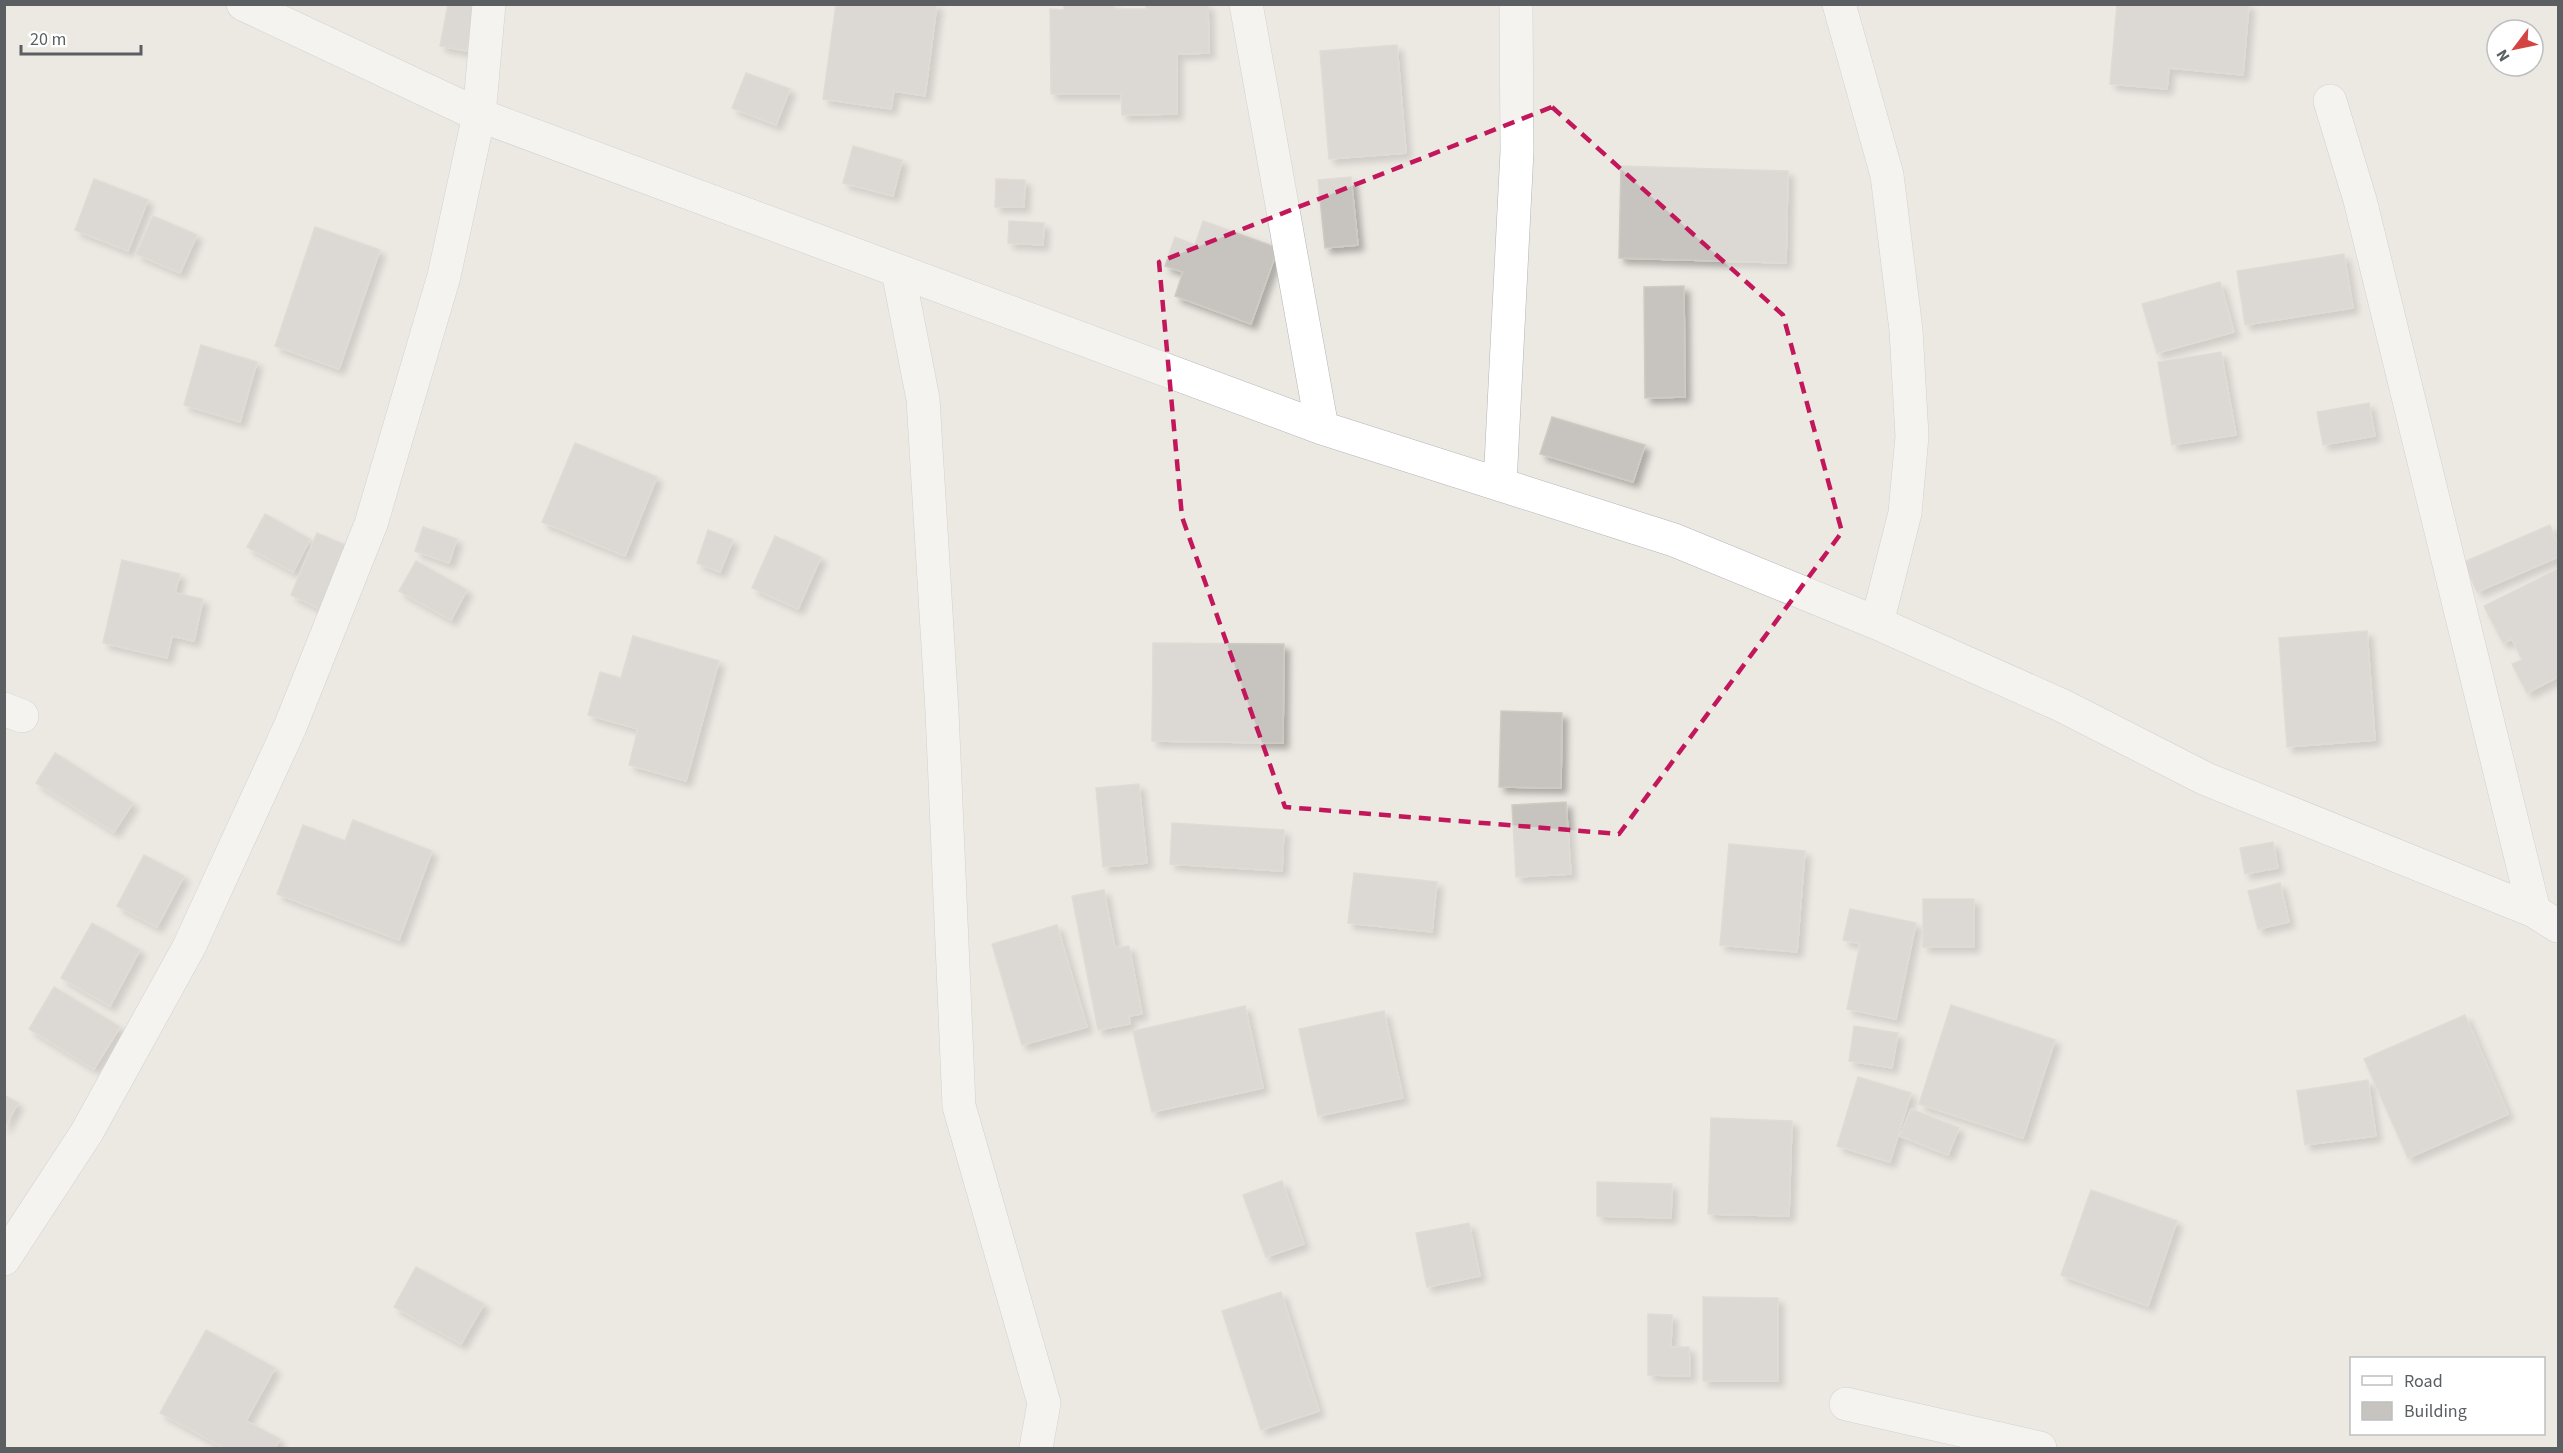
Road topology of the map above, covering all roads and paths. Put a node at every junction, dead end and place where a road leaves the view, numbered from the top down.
1 (243, 4) edge
2 (489, 4) edge
3 (1246, 4) edge
4 (1516, 4) edge
5 (1839, 4) edge
6 (2330, 101) dead end
7 (479, 115) junction
8 (898, 271) junction
9 (1322, 428) junction
10 (1500, 484) junction
11 (1877, 623) junction
12 (2546, 919) edge
13 (4, 1259) edge
14 (1846, 1404) dead end
15 (1036, 1449) edge
16 (2040, 1449) edge

1 - 7 street
2 - 7 street
3 - 9 street
4 - 10 street
5 - 11 street
6 - 12 street
7 - 8 street
7 - 13 street
8 - 9 street
8 - 15 street
9 - 10 street
10 - 11 street
11 - 12 street
14 - 16 street

